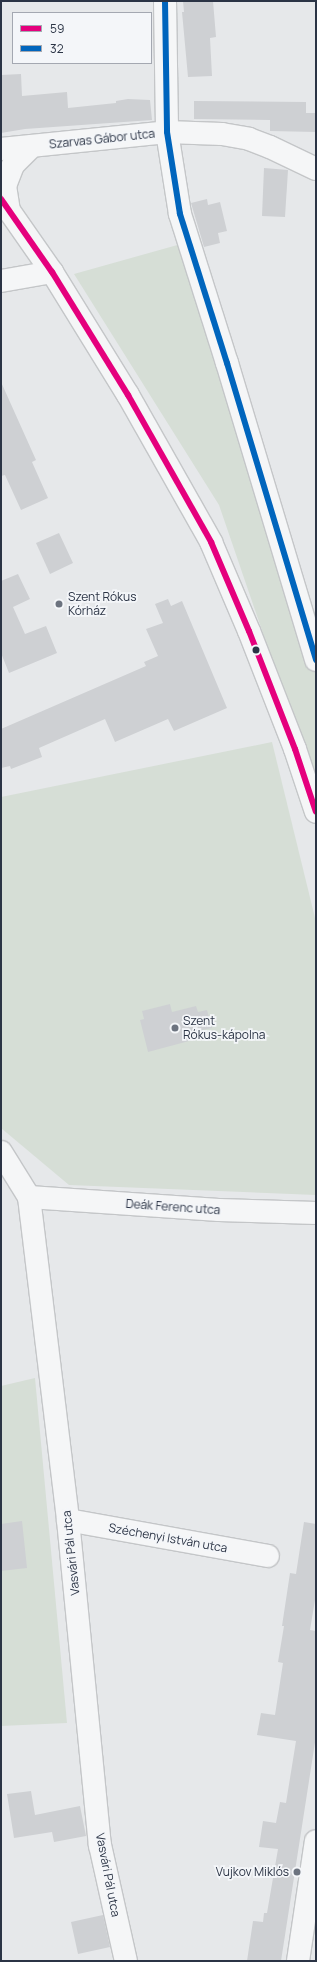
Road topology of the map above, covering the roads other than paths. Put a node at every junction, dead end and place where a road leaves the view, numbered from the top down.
1 (165, 1) edge
2 (167, 132) junction
3 (32, 146) junction
4 (1, 149) edge
5 (316, 169) edge
6 (5, 205) edge
7 (52, 272) junction
8 (1, 281) edge
9 (316, 660) edge
10 (316, 812) edge
11 (1, 1152) edge
12 (29, 1197) junction
13 (316, 1213) edge
14 (68, 1520) junction
15 (268, 1556) dead end
16 (316, 1841) edge
17 (313, 1883) edge
18 (126, 1961) edge
19 (298, 1961) edge

1 - 2 street
2 - 3 street, Szarvas Gábor utca
2 - 5 street, Szarvas Gábor utca
2 - 9 street
3 - 4 street, Szarvas Gábor utca
3 - 6 street
6 - 7 street
7 - 8 street
7 - 10 street
11 - 12 street, Vasvári Pál utca
12 - 13 street, Deák Ferenc utca
12 - 14 street, Vasvári Pál utca
14 - 15 street, Széchenyi István utca
14 - 18 street, Vasvári Pál utca
16 - 17 street
17 - 19 street

